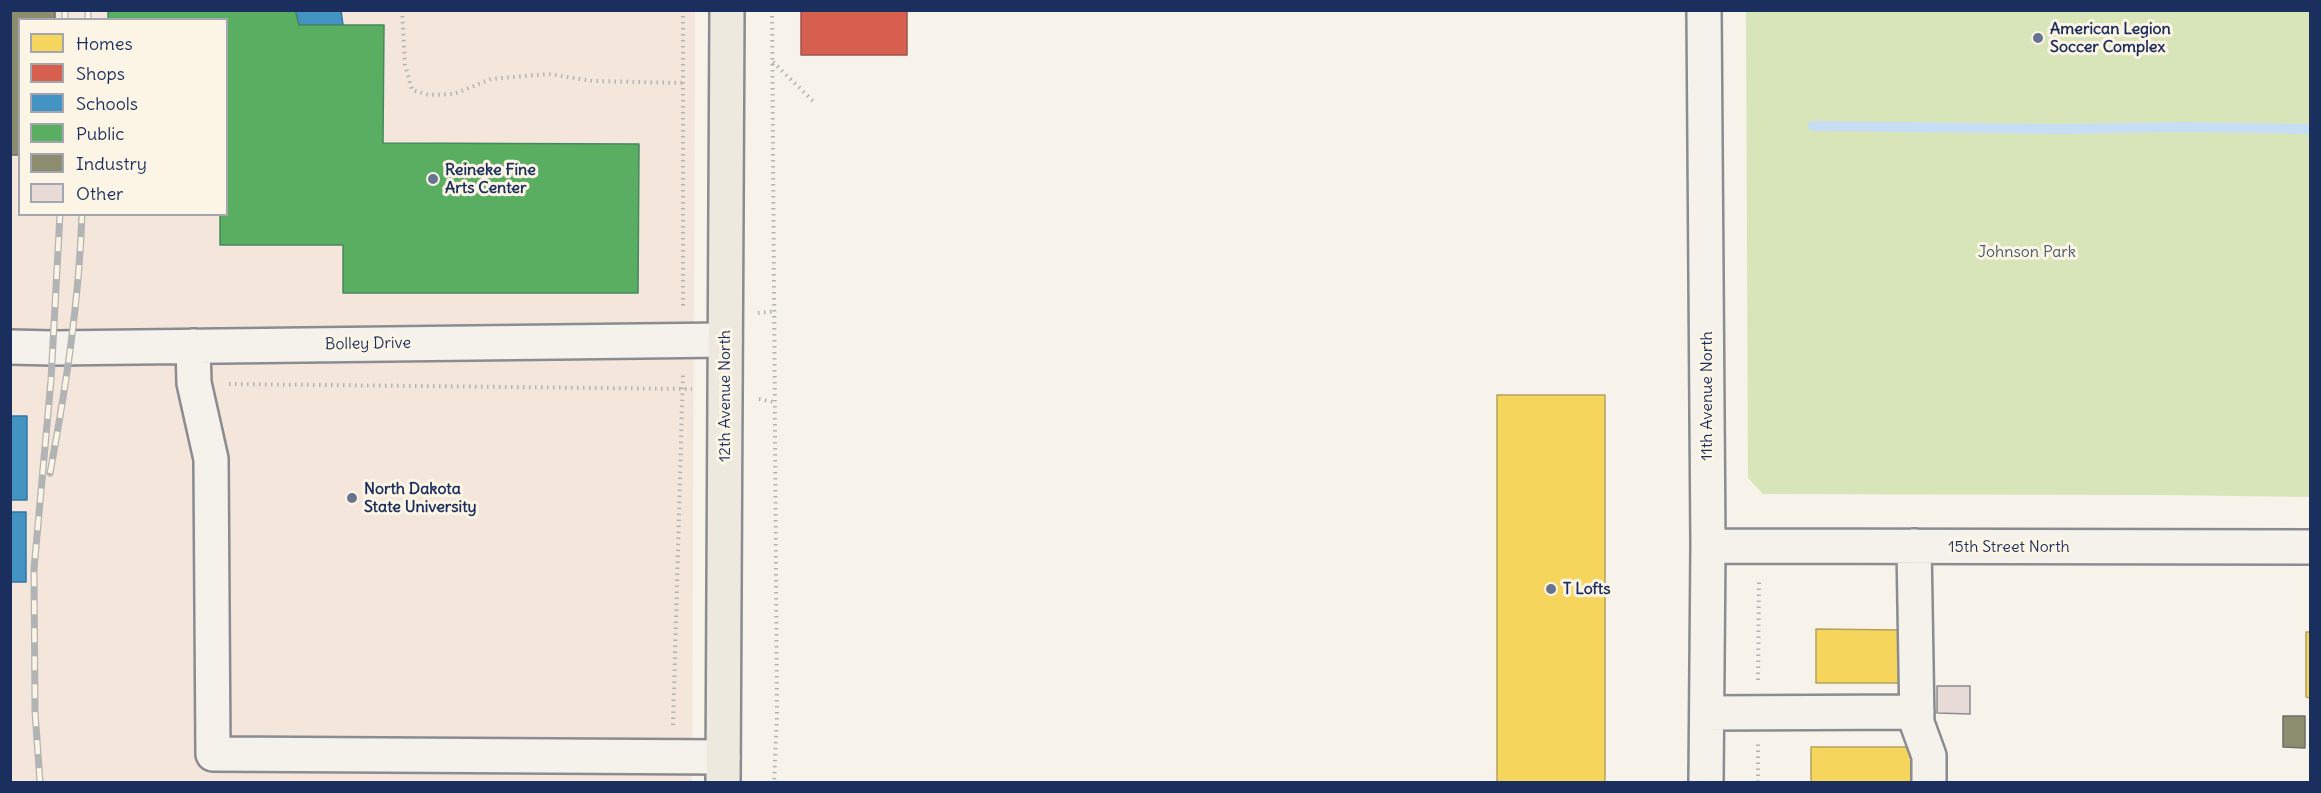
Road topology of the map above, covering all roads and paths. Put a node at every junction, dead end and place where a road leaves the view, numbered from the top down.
1 (402, 10) edge
2 (683, 10) edge
3 (727, 10) edge
4 (772, 10) edge
5 (1704, 10) edge
6 (772, 61) junction
7 (684, 83) junction
8 (814, 102) dead end
9 (680, 326) junction
10 (725, 340) junction
11 (193, 346) junction
12 (10, 347) edge
13 (194, 383) junction
14 (683, 389) junction
15 (1708, 546) junction
16 (1759, 546) junction
17 (1914, 546) junction
18 (2310, 547) edge
19 (1917, 712) junction
20 (1707, 713) junction
21 (1758, 713) junction
22 (672, 756) junction
23 (723, 770) edge
24 (774, 783) edge
25 (1706, 783) edge
26 (1758, 783) edge
27 (1929, 783) edge

1 - 7 path
2 - 7 path
3 - 10 main road, 12th Avenue North
4 - 6 path
5 - 15 street, 11th Avenue North
6 - 8 path
6 - 24 path
7 - 9 path
9 - 10 street, Bolley Drive
9 - 11 street, Bolley Drive
9 - 14 path
10 - 23 main road, 12th Avenue North
11 - 12 street, Bolley Drive
11 - 13 street
13 - 14 path
13 - 22 street
14 - 22 path
15 - 16 street, 15th Street North
15 - 20 street, 11th Avenue North
16 - 17 street, 15th Street North
16 - 21 path
17 - 18 street, 15th Street North
17 - 19 street
19 - 21 street
19 - 27 street
20 - 21 street
20 - 25 street, 11th Avenue North
21 - 26 path
22 - 23 street

